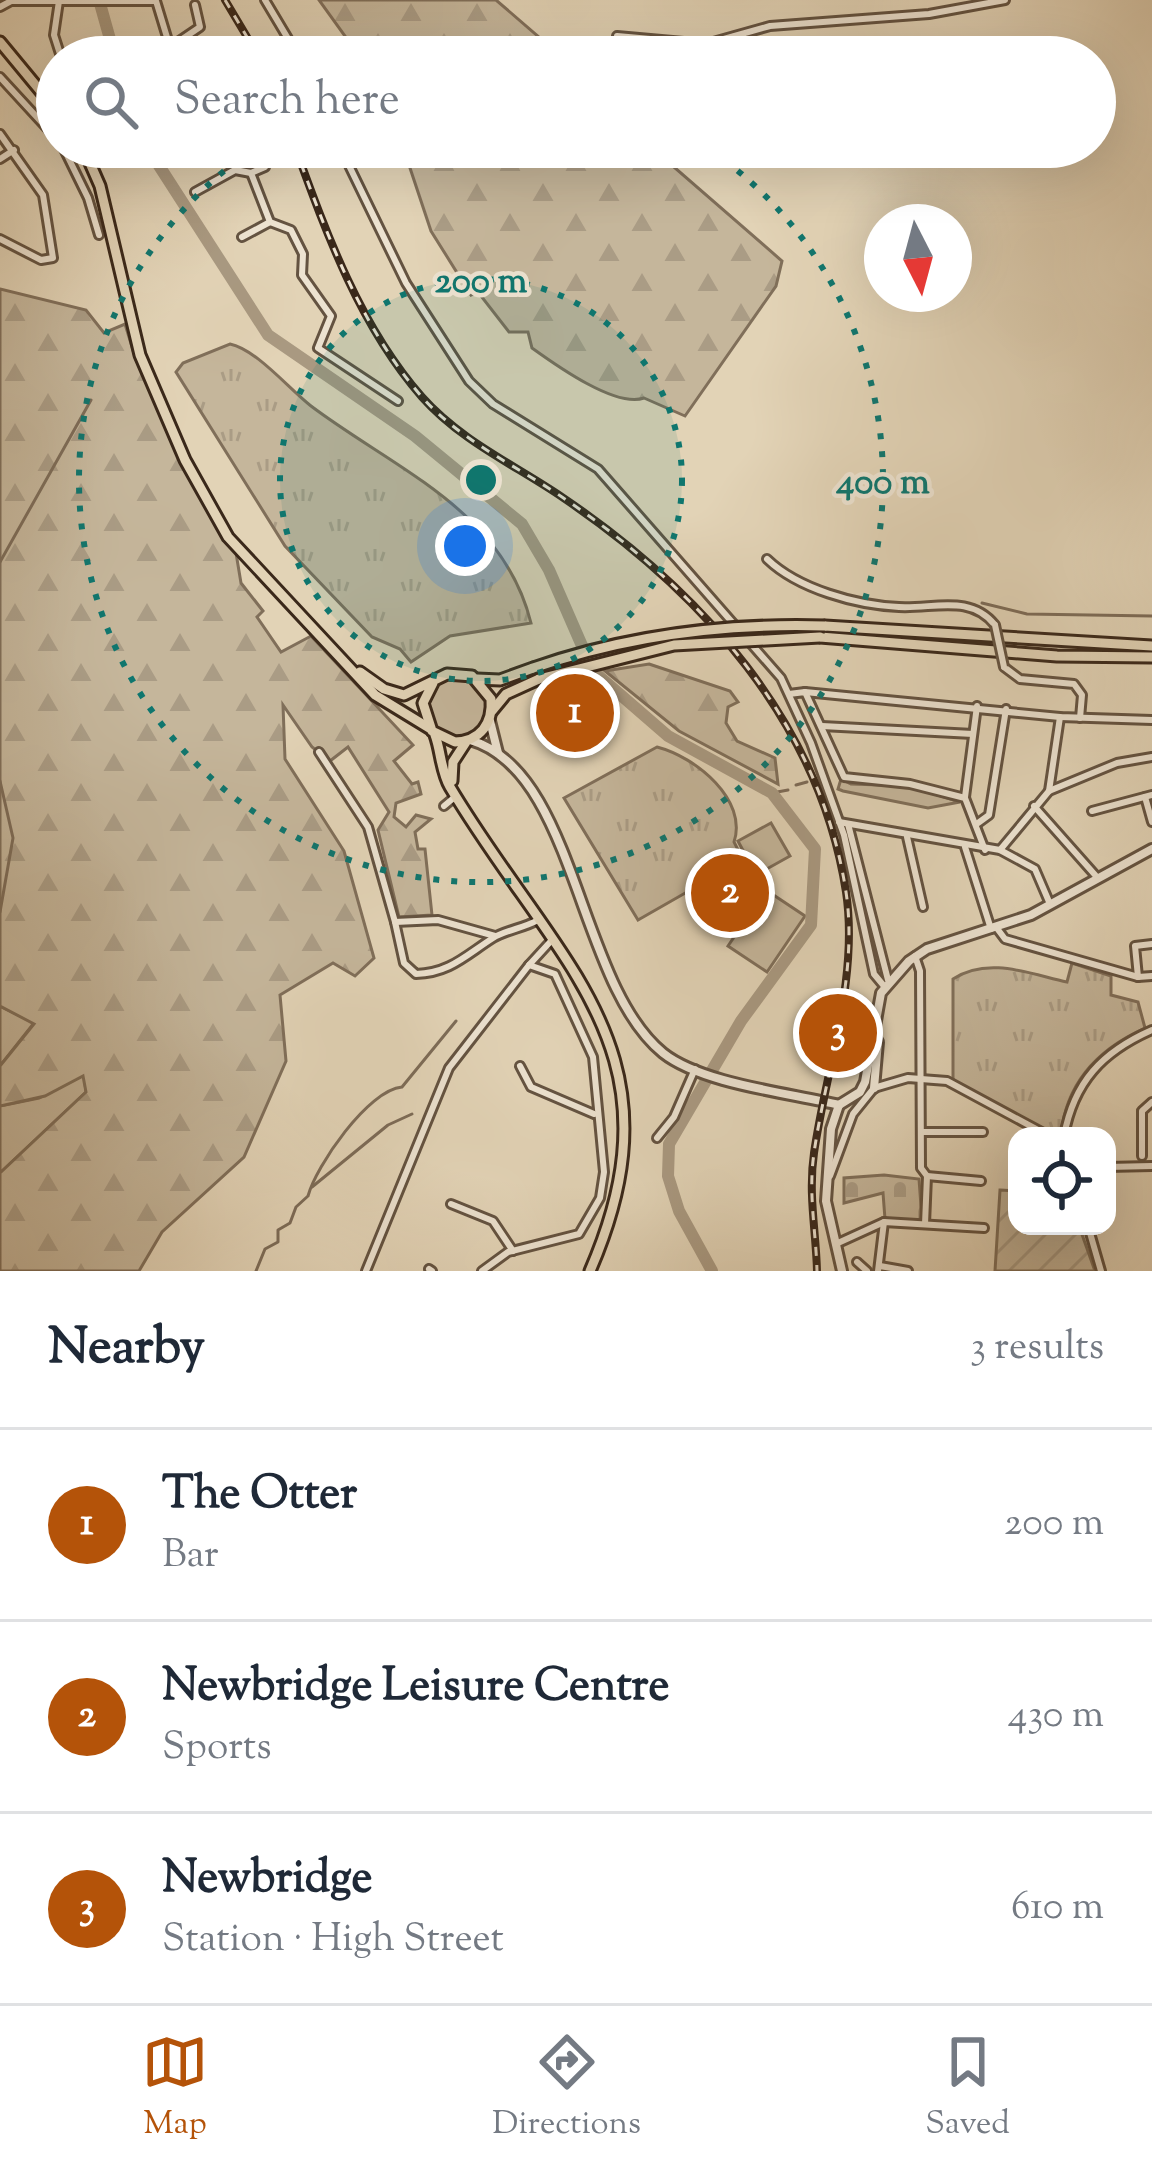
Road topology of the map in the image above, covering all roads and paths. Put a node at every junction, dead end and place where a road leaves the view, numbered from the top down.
1 (265, 0) edge
2 (1005, 0) edge
3 (156, 1) edge
4 (59, 2) edge
5 (73, 2) edge
6 (195, 5) dead end
7 (0, 7) edge
8 (54, 35) joint
9 (50, 36) edge
10 (166, 36) edge
11 (193, 36) edge
12 (286, 36) edge
13 (734, 36) edge
14 (0, 42) edge
15 (0, 77) edge
16 (36, 86) edge
17 (36, 116) edge
18 (0, 134) edge
19 (14, 150) junction
20 (0, 159) edge
21 (73, 168) edge
22 (92, 168) edge
23 (258, 168) edge
24 (350, 168) edge
25 (251, 173) junction
26 (195, 192) dead end
27 (270, 222) junction
28 (250, 232) junction
29 (99, 235) dead end
30 (242, 236) dead end
31 (0, 238) edge
32 (255, 242) dead end
33 (302, 274) junction
34 (293, 281) dead end
35 (391, 382) dead end
36 (384, 393) junction
37 (398, 401) dead end
38 (767, 560) dead end
39 (822, 631) junction
40 (1152, 646) edge
41 (1152, 657) edge
42 (352, 666) junction
43 (536, 674) junction
44 (477, 679) junction
45 (433, 682) junction
46 (805, 692) junction
47 (789, 694) junction
48 (977, 706) junction
49 (1006, 709) junction
50 (491, 715) junction
51 (1060, 717) junction
52 (1080, 718) junction
53 (1152, 720) edge
54 (822, 726) junction
55 (432, 731) junction
56 (973, 734) junction
57 (469, 741) junction
58 (319, 752) dead end
59 (498, 753) junction
60 (1152, 758) edge
61 (1048, 791) junction
62 (455, 794) junction
63 (1149, 796) edge
64 (965, 798) junction
65 (443, 806) dead end
66 (1034, 806) junction
67 (1092, 811) dead end
68 (1152, 822) edge
69 (843, 823) junction
70 (978, 823) junction
71 (907, 837) junction
72 (965, 846) junction
73 (985, 850) junction
74 (1000, 850) junction
75 (1152, 850) edge
76 (1096, 875) junction
77 (1050, 905) junction
78 (923, 907) dead end
79 (538, 920) junction
80 (395, 922) junction
81 (994, 928) junction
82 (496, 936) junction
83 (551, 940) junction
84 (1152, 944) edge
85 (915, 956) junction
86 (530, 964) junction
87 (1152, 976) edge
88 (1138, 977) junction
89 (886, 983) junction
90 (1152, 1030) edge
91 (873, 1034) junction
92 (520, 1066) dead end
93 (699, 1070) junction
94 (921, 1077) junction
95 (874, 1088) junction
96 (1152, 1102) edge
97 (839, 1105) junction
98 (595, 1114) junction
99 (1032, 1127) edge
100 (1066, 1127) edge
101 (921, 1132) junction
102 (983, 1132) dead end
103 (657, 1138) dead end
104 (1142, 1156) dead end
105 (1152, 1166) edge
106 (1116, 1167) edge
107 (927, 1176) junction
108 (981, 1181) dead end
109 (826, 1191) junction
110 (451, 1204) dead end
111 (884, 1222) junction
112 (925, 1224) junction
113 (984, 1228) dead end
114 (1091, 1235) edge
115 (838, 1243) junction
116 (513, 1250) junction
117 (500, 1257) junction
118 (857, 1262) dead end
119 (879, 1269) edge
120 (366, 1271) edge
121 (482, 1271) edge
122 (505, 1271) edge
123 (590, 1271) edge
124 (842, 1271) edge
125 (867, 1271) edge
126 (908, 1271) edge
127 (1101, 1271) edge

1 - 12 street
2 - 13 street
3 - 5 street
3 - 10 street
4 - 5 street
4 - 7 street
4 - 8 street
6 - 11 street
8 - 9 street
14 - 16 main road
15 - 17 street
18 - 19 street
19 - 20 street
19 - 31 street
21 - 29 street
22 - 42 main road
23 - 25 street
24 - 47 street
25 - 26 street
25 - 27 street
27 - 28 street
27 - 33 street
28 - 30 street
28 - 32 street
33 - 34 street
33 - 36 street
35 - 36 street
36 - 37 street
38 - 52 street, bridge
39 - 40 main road
39 - 41 main road
39 - 43 main road, bridge
42 - 45 main road
42 - 55 main road
43 - 44 main road
43 - 50 main road
44 - 45 main road
44 - 50 main road
45 - 55 main road
46 - 47 street
46 - 48 street
46 - 54 street
47 - 69 street
48 - 49 street
48 - 56 street
49 - 51 street
49 - 70 street
50 - 57 main road
50 - 59 street
51 - 52 street
51 - 61 street
52 - 53 street
54 - 56 street
54 - 64 street
55 - 57 main road
55 - 62 main road
56 - 64 street
57 - 59 street
57 - 62 main road
58 - 80 street
59 - 93 street
60 - 61 street
61 - 66 street
62 - 65 street
62 - 79 main road
63 - 67 street
63 - 68 street
64 - 70 street
66 - 74 street
66 - 76 street
69 - 71 street
69 - 89 street
70 - 73 street
71 - 72 street
71 - 78 street
72 - 73 street
72 - 81 street
73 - 74 street
74 - 77 street
75 - 76 street
76 - 77 street
77 - 81 street
79 - 82 street
79 - 83 main road
80 - 82 street
80 - 82 street
81 - 85 street
81 - 88 street
83 - 86 street
83 - 123 main road
84 - 88 street
85 - 89 street
85 - 94 street
86 - 98 street
86 - 120 street
87 - 88 street
89 - 91 street
90 - 100 street
91 - 95 street
91 - 97 street
92 - 98 street
93 - 97 street
93 - 103 street
94 - 95 street
94 - 99 street
94 - 101 street
95 - 109 street
96 - 104 street
97 - 109 street
98 - 116 street
101 - 102 street
101 - 107 street
105 - 106 street
107 - 108 street
107 - 112 street
109 - 115 street
110 - 116 street
111 - 112 street
111 - 115 street
111 - 119 street
112 - 113 street
114 - 127 street
115 - 124 street
116 - 117 street
117 - 121 street
117 - 122 street
118 - 125 street
119 - 126 street

